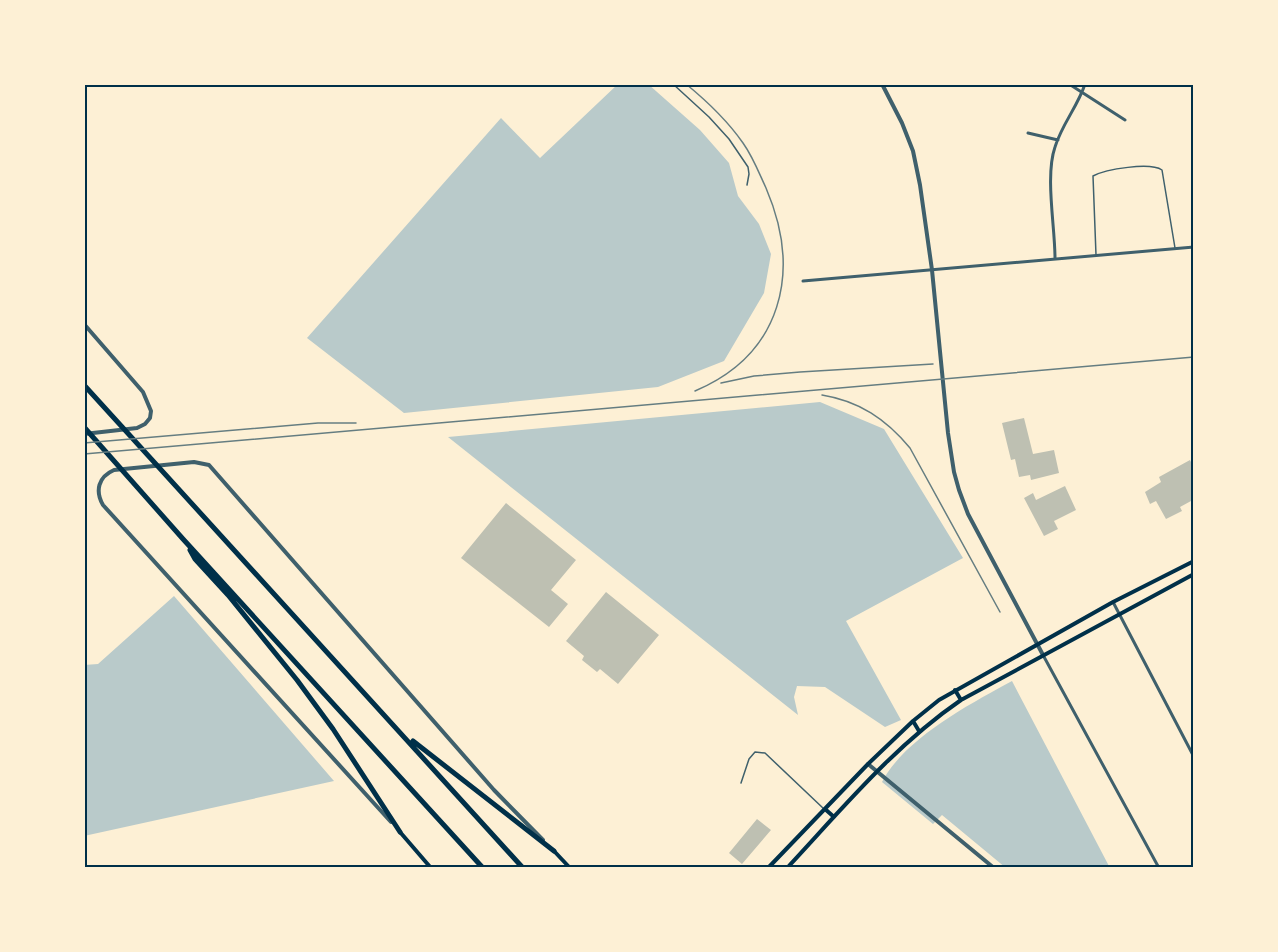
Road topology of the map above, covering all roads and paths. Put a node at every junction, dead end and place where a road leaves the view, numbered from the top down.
1 (673, 84) edge
2 (882, 84) edge
3 (1069, 84) edge
4 (1085, 84) edge
5 (1082, 93) junction
6 (1125, 120) dead end
7 (1028, 133) dead end
8 (1058, 140) junction
9 (747, 185) dead end
10 (1194, 248) edge
11 (1175, 249) junction
12 (1096, 256) junction
13 (1055, 258) junction
14 (932, 270) junction
15 (803, 281) dead end
16 (84, 324) edge
17 (84, 385) edge
18 (84, 427) edge
19 (84, 435) edge
20 (183, 539) junction
21 (1194, 561) edge
22 (1194, 574) edge
23 (1113, 602) junction
24 (1120, 614) junction
25 (1038, 645) junction
26 (1043, 655) junction
27 (955, 690) junction
28 (961, 700) junction
29 (913, 721) junction
30 (919, 731) junction
31 (402, 733) junction
32 (1194, 757) edge
33 (868, 764) junction
34 (877, 772) junction
35 (741, 783) dead end
36 (825, 809) junction
37 (834, 817) junction
38 (400, 832) junction
39 (554, 851) junction
40 (431, 868) edge
41 (483, 868) edge
42 (523, 868) edge
43 (570, 868) edge
44 (768, 868) edge
45 (787, 868) edge
46 (994, 868) edge
47 (1159, 868) edge

1 - 9 lane
2 - 14 street
3 - 5 street
4 - 5 street
5 - 6 street
5 - 8 street
7 - 8 street
8 - 13 street
10 - 11 street
11 - 12 street
11 - 12 lane
12 - 13 street
13 - 14 street
14 - 15 street
14 - 25 street
16 - 19 street
17 - 31 highway
18 - 20 highway
20 - 38 highway
20 - 41 highway
21 - 23 main road
22 - 24 main road
23 - 24 street
23 - 25 main road
24 - 26 main road
24 - 32 street
25 - 26 street
25 - 27 main road
26 - 28 main road
26 - 47 street
27 - 28 main road
27 - 29 main road
28 - 30 main road
29 - 30 main road
29 - 33 main road
30 - 34 main road
31 - 39 highway
31 - 42 highway
33 - 34 street
33 - 36 main road
34 - 37 main road
34 - 46 street
35 - 36 lane
36 - 37 main road
36 - 44 main road
37 - 45 main road
38 - 39 street
38 - 40 main road
39 - 43 main road

